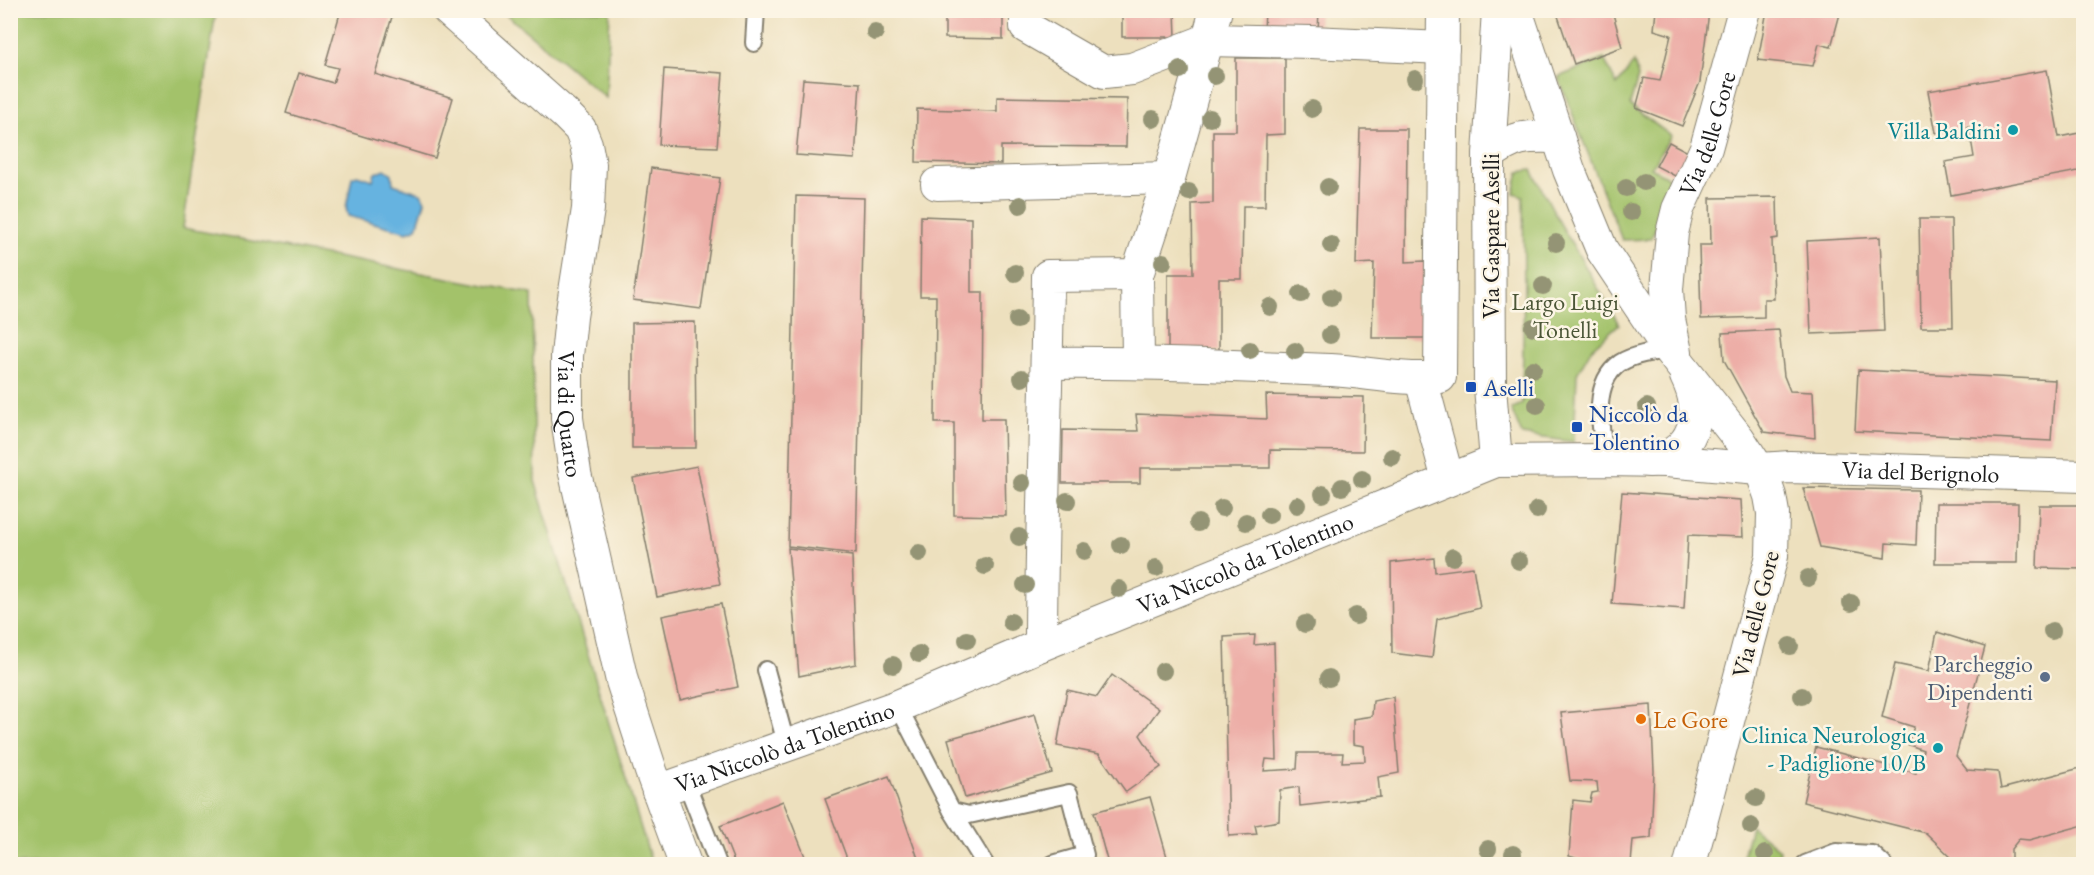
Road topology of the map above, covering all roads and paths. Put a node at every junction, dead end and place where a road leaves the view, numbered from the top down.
1 (448, 10) edge
2 (756, 10) edge
3 (1026, 10) edge
4 (1443, 10) edge
5 (1498, 10) edge
6 (1516, 10) edge
7 (1744, 10) edge
8 (1211, 25) edge
9 (754, 43) dead end
10 (1443, 48) junction
11 (1558, 137) junction
12 (1489, 155) junction
13 (1169, 178) junction
14 (937, 184) dead end
15 (1137, 275) junction
16 (1676, 358) junction
17 (1138, 362) junction
18 (1047, 363) junction
19 (1420, 379) junction
20 (1606, 460) junction
21 (1496, 461) junction
22 (1657, 461) junction
23 (1759, 469) junction
24 (2084, 476) edge
25 (1448, 480) junction
26 (1041, 645) junction
27 (766, 670) dead end
28 (898, 706) junction
29 (787, 747) junction
30 (672, 786) junction
31 (952, 811) junction
32 (685, 864) edge
33 (718, 864) edge
34 (985, 864) edge
35 (1053, 864) edge
36 (1690, 864) edge
37 (1805, 864) edge
38 (1883, 864) edge

1 - 30 street, Via di Quarto
2 - 9 lane
3 - 8 street
4 - 10 street
5 - 12 street, Via Gaspare Aselli
6 - 11 street
7 - 16 street, Via delle Gore
8 - 10 street
8 - 13 street
10 - 19 street
11 - 12 street
11 - 16 street
12 - 21 street, Via Gaspare Aselli
13 - 14 street
13 - 15 street
15 - 17 street
15 - 18 street
16 - 20 lane
16 - 22 street
16 - 23 street, Via delle Gore
17 - 18 street
17 - 19 street
18 - 26 street
19 - 25 street
20 - 21 street, Via Niccolò da Tolentino
20 - 22 street
21 - 25 street, Via Niccolò da Tolentino
22 - 23 street
23 - 24 street, Via del Berignolo
23 - 36 street, Via delle Gore
25 - 26 street, Via Niccolò da Tolentino
26 - 28 street, Via Niccolò da Tolentino
27 - 29 lane
28 - 29 street, Via Niccolò da Tolentino
28 - 31 lane
29 - 30 street, Via Niccolò da Tolentino
30 - 32 street, Via di Quarto
30 - 33 lane
31 - 34 lane
31 - 35 lane
37 - 38 lane

